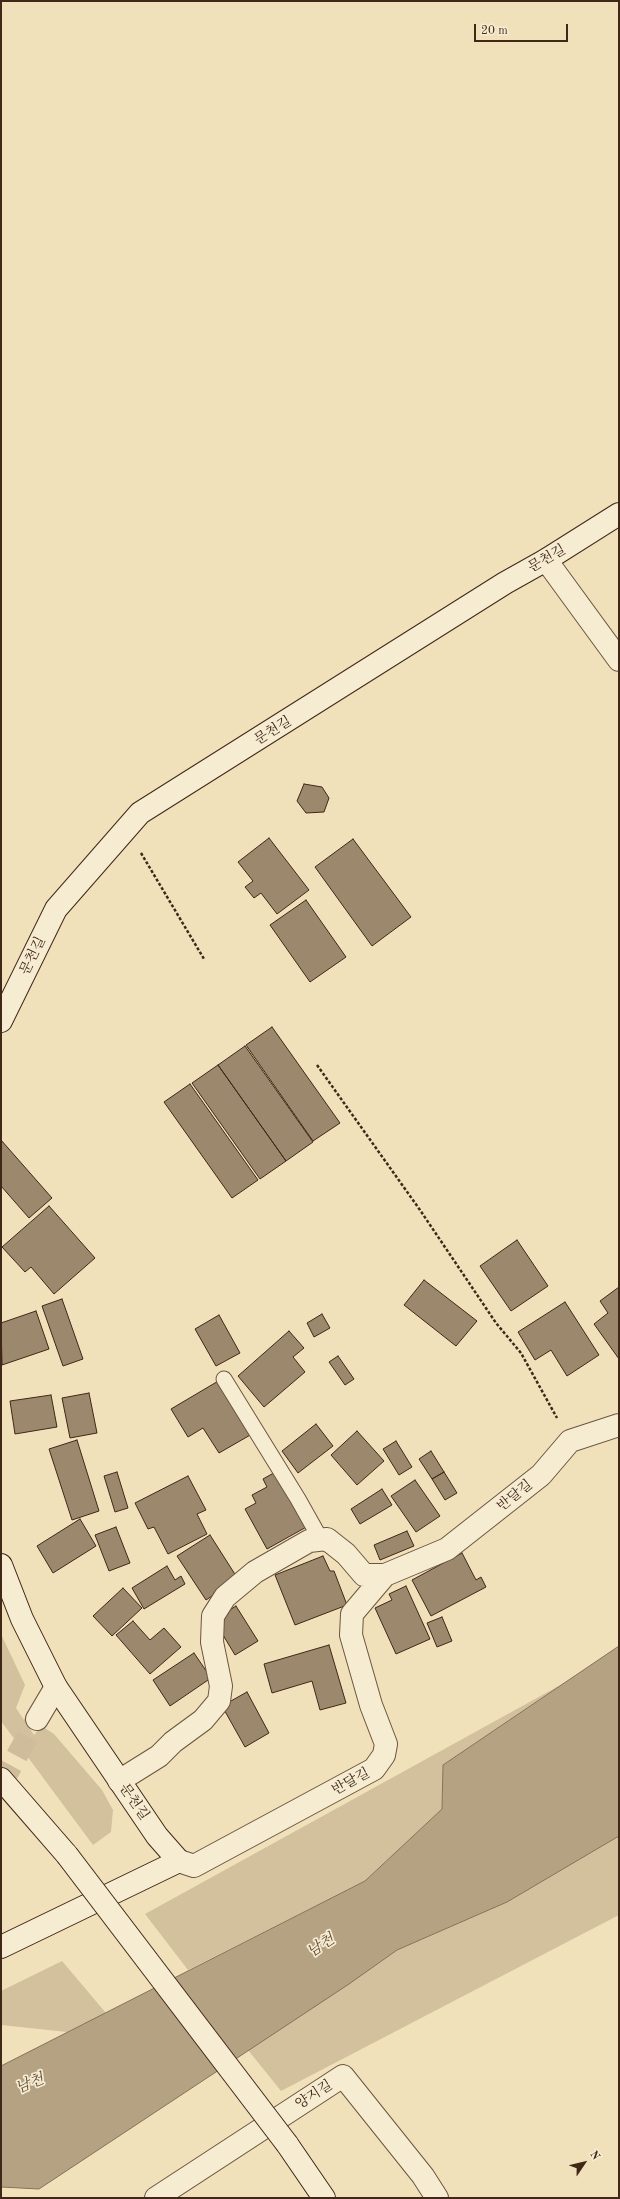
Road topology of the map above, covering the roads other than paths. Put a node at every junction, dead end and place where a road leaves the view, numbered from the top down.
1 (619, 514) edge
2 (546, 560) junction
3 (619, 660) edge
4 (1, 1021) edge
5 (224, 1379) dead end
6 (619, 1425) edge
7 (321, 1540) junction
8 (1, 1565) edge
9 (385, 1575) junction
10 (56, 1687) junction
11 (37, 1719) tunnel mouth
12 (1, 1779) edge
13 (120, 1781) junction
14 (179, 1861) junction
15 (1, 1947) edge
16 (156, 2198) edge
17 (324, 2198) edge
18 (437, 2198) edge

1 - 2 street, 문천길
2 - 3 street
2 - 4 street, 문천길
5 - 7 lane
6 - 9 street, 반달길
7 - 9 street, 반달길
7 - 13 street
8 - 10 street, 문천길
9 - 14 street, 반달길
10 - 11 street
10 - 13 street, 문천길
12 - 17 street, bridge
13 - 14 street, 문천길
14 - 15 street
16 - 18 street, 양지길

